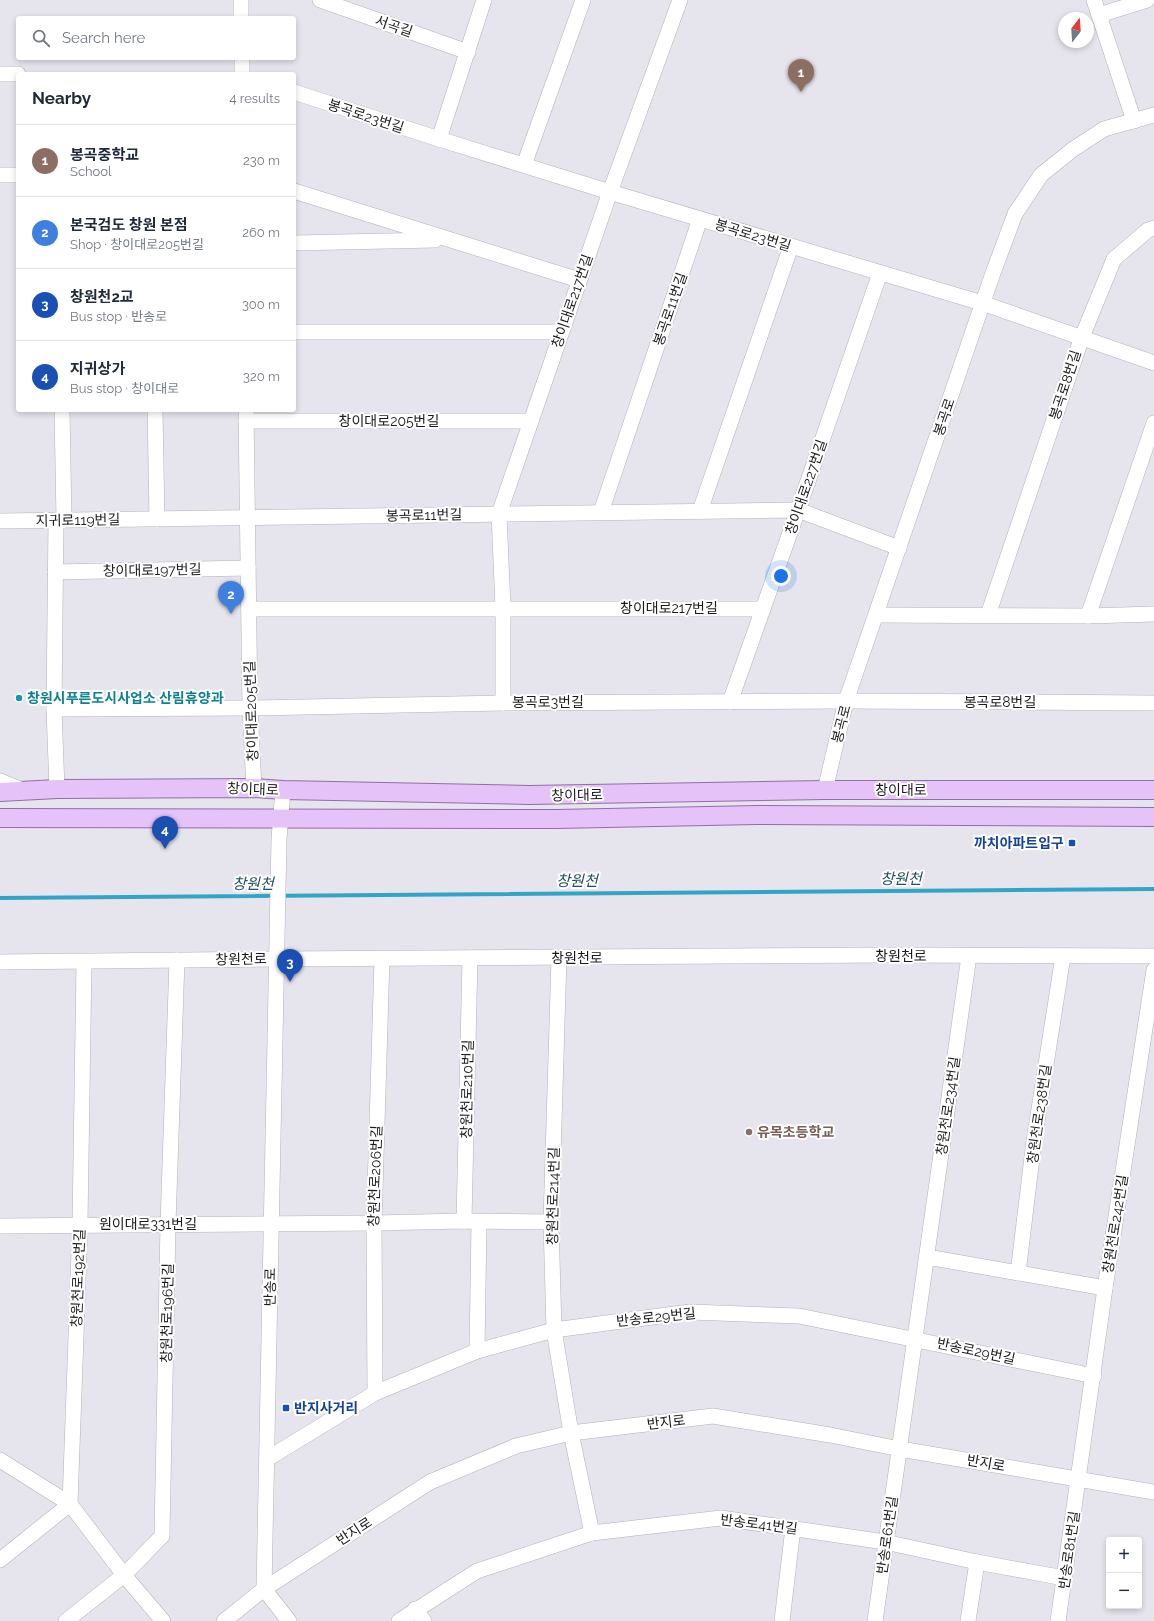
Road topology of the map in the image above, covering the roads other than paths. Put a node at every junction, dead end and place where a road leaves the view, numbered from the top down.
1 (241, 0) edge
2 (320, 0) edge
3 (484, 0) edge
4 (583, 0) edge
5 (680, 0) edge
6 (1094, 0) edge
7 (1147, 0) edge
8 (1098, 15) junction
9 (241, 16) edge
10 (468, 52) junction
11 (242, 60) edge
12 (242, 72) edge
13 (0, 74) edge
14 (16, 74) edge
15 (296, 93) edge
16 (1154, 115) edge
17 (1134, 122) junction
18 (439, 139) junction
19 (524, 165) junction
20 (16, 174) edge
21 (0, 175) edge
22 (296, 192) edge
23 (610, 192) junction
24 (700, 219) junction
25 (1154, 228) edge
26 (447, 239) junction
27 (296, 243) edge
28 (791, 246) junction
29 (880, 273) junction
30 (579, 280) junction
31 (982, 303) junction
32 (296, 332) edge
33 (561, 332) junction
34 (1082, 337) junction
35 (1154, 363) edge
36 (62, 412) edge
37 (155, 412) edge
38 (246, 415) edge
39 (531, 421) junction
40 (1154, 423) edge
41 (798, 510) junction
42 (700, 511) junction
43 (600, 512) junction
44 (499, 514) junction
45 (248, 518) junction
46 (157, 519) junction
47 (60, 520) junction
48 (0, 521) edge
49 (899, 548) junction
50 (248, 568) junction
51 (55, 572) junction
52 (503, 608) junction
53 (763, 608) junction
54 (249, 609) junction
55 (1154, 614) edge
56 (876, 615) junction
57 (988, 615) junction
58 (1088, 616) junction
59 (846, 701) junction
60 (730, 702) junction
61 (503, 703) junction
62 (1154, 703) edge
63 (250, 708) junction
64 (54, 709) junction
65 (0, 781) edge
66 (254, 788) junction
67 (57, 789) junction
68 (283, 790) junction
69 (825, 790) junction
70 (1154, 790) edge
71 (25, 791) junction
72 (0, 792) edge
73 (818, 815) junction
74 (1154, 817) edge
75 (0, 818) edge
76 (280, 819) junction
77 (969, 956) junction
78 (1063, 956) junction
79 (1154, 956) edge
80 (470, 958) junction
81 (559, 958) junction
82 (276, 959) junction
83 (382, 959) junction
84 (177, 960) junction
85 (0, 962) edge
86 (84, 962) junction
87 (1154, 970) edge
88 (464, 1221) junction
89 (479, 1222) junction
90 (551, 1222) junction
91 (374, 1223) junction
92 (80, 1224) junction
93 (168, 1224) junction
94 (271, 1224) junction
95 (0, 1226) edge
96 (927, 1257) junction
97 (1018, 1273) junction
98 (1105, 1288) junction
99 (554, 1330) junction
100 (916, 1339) junction
101 (478, 1352) junction
102 (1094, 1376) junction
103 (375, 1394) junction
104 (571, 1433) junction
105 (900, 1449) junction
106 (267, 1459) junction
107 (0, 1460) edge
108 (1079, 1479) junction
109 (1154, 1492) edge
110 (70, 1504) junction
111 (793, 1528) junction
112 (592, 1533) junction
113 (885, 1542) junction
114 (0, 1560) edge
115 (977, 1562) junction
116 (124, 1575) junction
117 (1064, 1578) junction
118 (264, 1589) junction
119 (420, 1615) edge
120 (66, 1621) edge
121 (163, 1621) edge
122 (224, 1621) edge
123 (289, 1621) edge
124 (399, 1621) edge
125 (782, 1621) edge
126 (875, 1621) edge
127 (968, 1621) edge
128 (1058, 1621) edge

1 - 9 street
2 - 10 street, 서곡길
3 - 10 street
4 - 19 street
5 - 23 street, 창이대로217번길
6 - 8 street
7 - 8 street
8 - 17 street
10 - 18 street
11 - 12 street
13 - 14 street
15 - 18 street, 봉곡로23번길
16 - 17 street, 봉곡로
17 - 31 street, 봉곡로
18 - 19 street, 봉곡로23번길
19 - 23 street, 봉곡로23번길
20 - 21 street
22 - 26 street
23 - 24 street, 봉곡로23번길
23 - 30 street, 창이대로217번길
24 - 28 street, 봉곡로23번길
24 - 43 street, 봉곡로11번길
25 - 34 street, 봉곡로8번길
26 - 27 street
26 - 30 street
28 - 29 street, 봉곡로23번길
28 - 42 street
29 - 31 street, 봉곡로23번길
29 - 41 street, 창이대로227번길
30 - 33 street, 창이대로217번길
31 - 34 street, 봉곡로23번길
31 - 49 street, 봉곡로
32 - 33 street
33 - 39 street, 창이대로217번길
34 - 35 street, 봉곡로23번길
34 - 57 street, 봉곡로8번길
36 - 47 street
37 - 46 street
38 - 39 street, 창이대로205번길
38 - 45 street, 창이대로205번길
39 - 44 street, 창이대로217번길
40 - 58 street
41 - 42 street, 봉곡로11번길
41 - 49 street, 봉곡로11번길
41 - 53 street, 창이대로227번길
42 - 43 street, 봉곡로11번길
43 - 44 street, 봉곡로11번길
44 - 45 street, 봉곡로11번길
44 - 52 street, 창이대로217번길
45 - 46 street, 지귀로119번길
45 - 50 street, 창이대로205번길
46 - 47 street, 지귀로119번길
47 - 48 street, 지귀로119번길
47 - 51 street
49 - 56 street, 봉곡로
50 - 51 street, 창이대로197번길
50 - 54 street, 창이대로205번길
51 - 64 street
52 - 53 street, 창이대로217번길
52 - 54 street
52 - 61 street, 창이대로217번길
53 - 60 street, 창이대로227번길
54 - 63 street, 창이대로205번길
55 - 58 street
56 - 57 street
56 - 59 street, 봉곡로
57 - 58 street
59 - 60 street, 봉곡로3번길
59 - 62 street, 봉곡로8번길
59 - 69 street, 봉곡로
60 - 61 street, 봉곡로3번길
61 - 63 street, 봉곡로3번길
63 - 64 street
63 - 66 street, 창이대로205번길
64 - 67 street
65 - 71 street
66 - 67 main road, 창이대로
66 - 68 main road, 창이대로
67 - 71 main road, 창이대로
68 - 69 main road, 창이대로
68 - 76 street
69 - 70 main road, 창이대로
69 - 73 main road
71 - 72 main road, 창이대로
73 - 74 main road, 창이대로
73 - 76 main road, 창이대로
75 - 76 main road, 창이대로
76 - 82 street, 반송로
77 - 78 street, 창원천로
77 - 81 street, 창원천로
77 - 96 street, 창원천로234번길
78 - 79 street, 창원천로
78 - 97 street, 창원천로238번길
80 - 81 street, 창원천로
80 - 83 street, 창원천로
80 - 88 street, 창원천로210번길
81 - 90 street, 창원천로214번길
82 - 83 street, 창원천로
82 - 84 street, 창원천로
82 - 94 street, 반송로
83 - 91 street, 창원천로206번길
84 - 86 street, 창원천로
84 - 93 street, 창원천로196번길
85 - 86 street, 창원천로
86 - 92 street, 창원천로192번길
87 - 98 street, 창원천로242번길
88 - 89 street, 원이대로331번길
88 - 91 street, 원이대로331번길
89 - 90 street, 원이대로331번길
89 - 101 street
90 - 99 street, 창원천로214번길
91 - 94 street, 원이대로331번길
91 - 103 street, 창원천로206번길
92 - 93 street, 원이대로331번길
92 - 95 street, 원이대로331번길
92 - 110 street, 창원천로192번길
93 - 94 street, 원이대로331번길
93 - 116 street, 창원천로196번길
94 - 106 street, 반송로
96 - 97 street
96 - 100 street, 창원천로234번길
97 - 98 street
98 - 102 street, 창원천로242번길
99 - 100 street, 반송로29번길
99 - 101 street, 반송로29번길
99 - 104 street, 창원천로214번길
100 - 102 street, 반송로29번길
100 - 105 street, 창원천로234번길
101 - 103 street, 반송로29번길
102 - 108 street, 창원천로242번길
103 - 106 street, 반송로29번길
104 - 105 street, 반지로
104 - 112 street, 창원천로214번길
104 - 118 street, 반지로
105 - 108 street, 반지로
105 - 113 street, 반송로61번길
106 - 118 street, 반송로
107 - 110 street
108 - 109 street, 반지로
108 - 117 street, 반송로81번길
110 - 114 street
110 - 116 street
111 - 112 street, 반송로41번길
111 - 113 street, 반송로41번길
111 - 125 street
112 - 119 street, 반송로41번길
113 - 115 street, 반송로41번길
113 - 126 street, 반송로61번길
115 - 117 street, 반송로41번길
115 - 127 street
116 - 120 street, 창원천로196번길
116 - 121 street
117 - 128 street, 반송로81번길
118 - 122 street, 반지로
118 - 123 street
119 - 124 street, 반송로41번길

